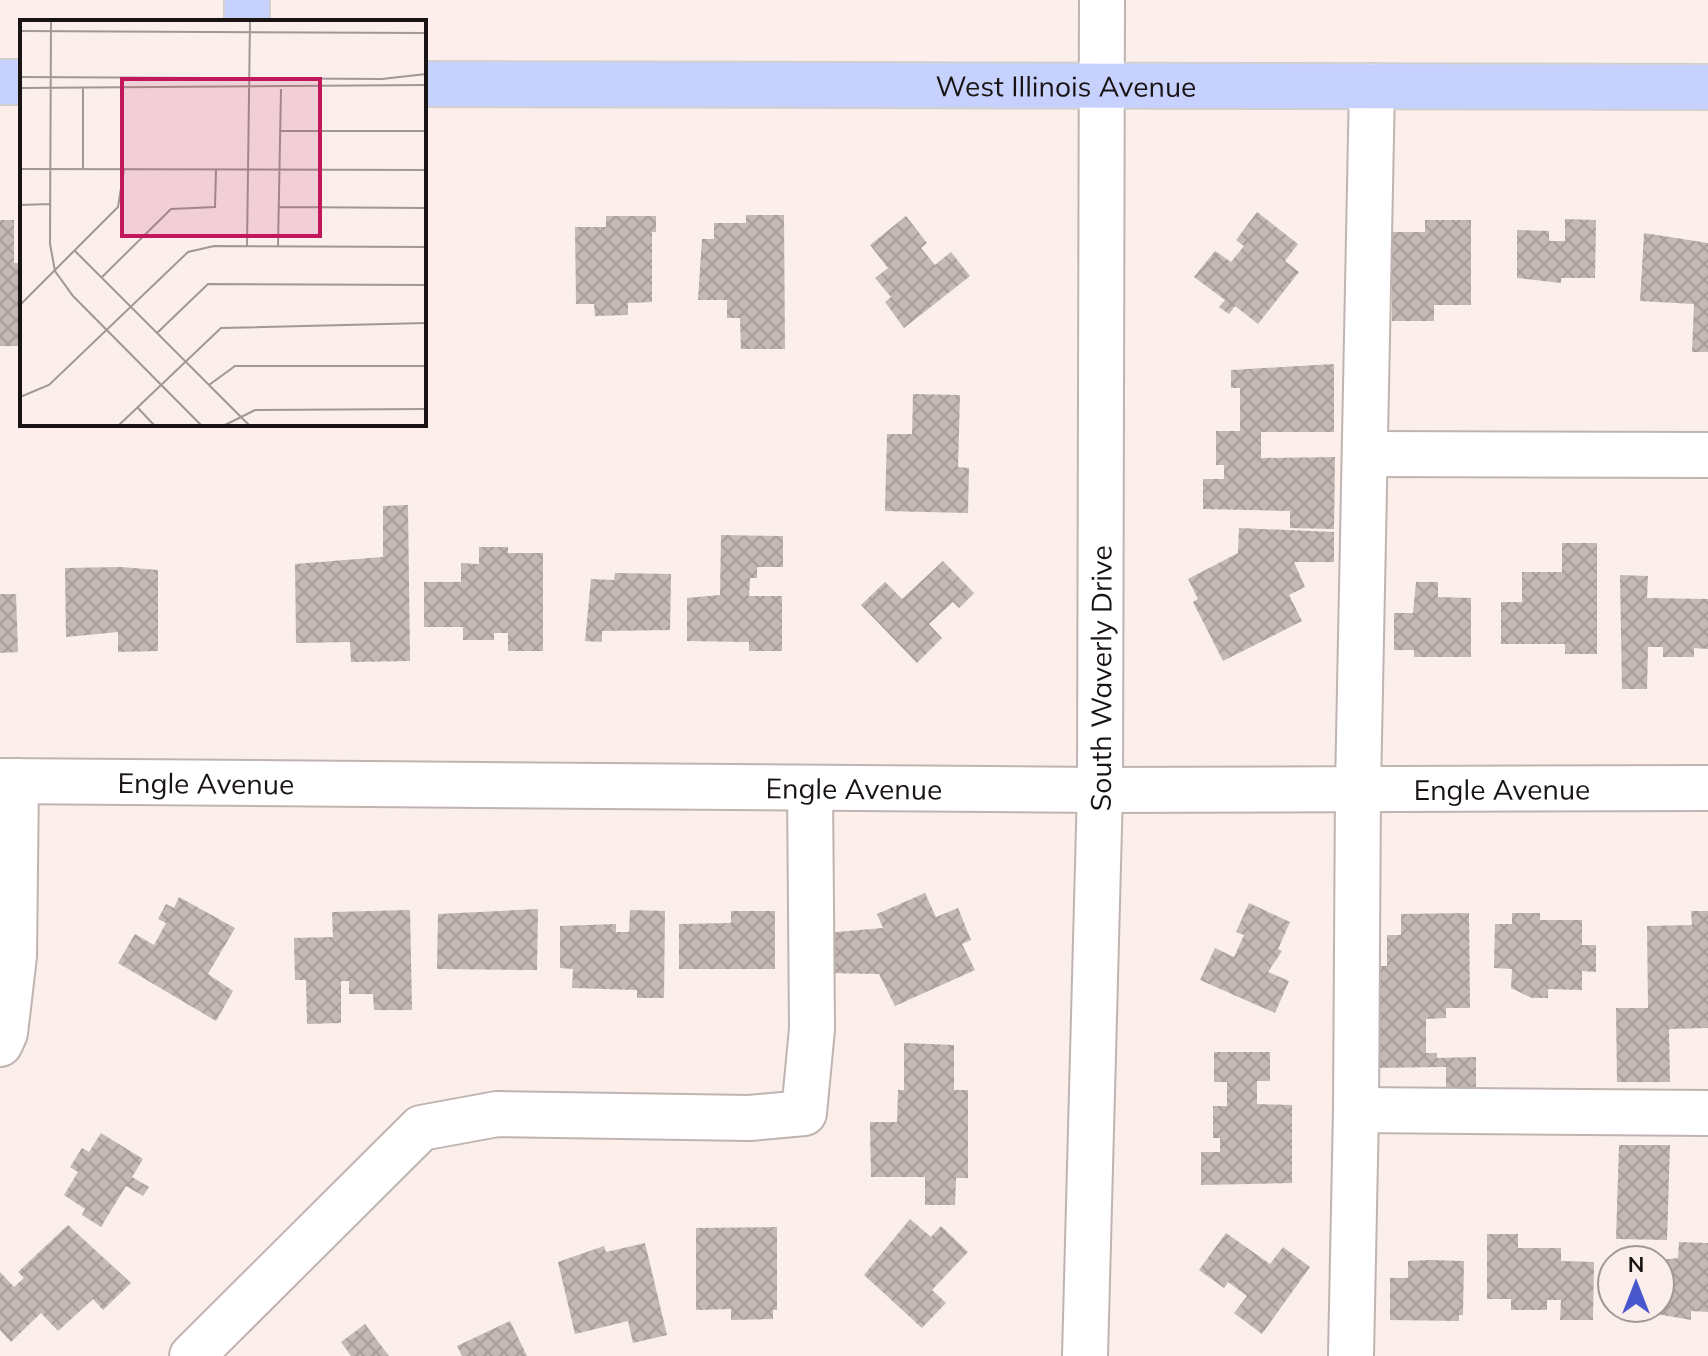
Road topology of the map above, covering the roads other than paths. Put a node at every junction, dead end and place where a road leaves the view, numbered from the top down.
1 (1102, 0) edge
2 (426, 84) edge
3 (1102, 86) junction
4 (1372, 86) junction
5 (1708, 87) edge
6 (1365, 454) junction
7 (1708, 455) edge
8 (8, 781) edge
9 (810, 788) junction
10 (1708, 788) edge
11 (1358, 789) junction
12 (1100, 790) junction
13 (0, 1044) edge
14 (1356, 1110) junction
15 (1708, 1113) edge
16 (192, 1356) edge
17 (1085, 1356) edge
18 (1351, 1356) edge

1 - 3 street, South Waverly Drive
2 - 3 main road, West Illinois Avenue
3 - 4 main road, West Illinois Avenue
3 - 12 street, South Waverly Drive
4 - 5 main road, West Illinois Avenue
4 - 6 street
6 - 7 street
6 - 11 street
8 - 9 street, Engle Avenue
8 - 13 street
9 - 12 street, Engle Avenue
9 - 16 street
10 - 11 street, Engle Avenue
11 - 12 street, Engle Avenue
11 - 14 street
12 - 17 street, South Waverly Drive
14 - 15 street
14 - 18 street

